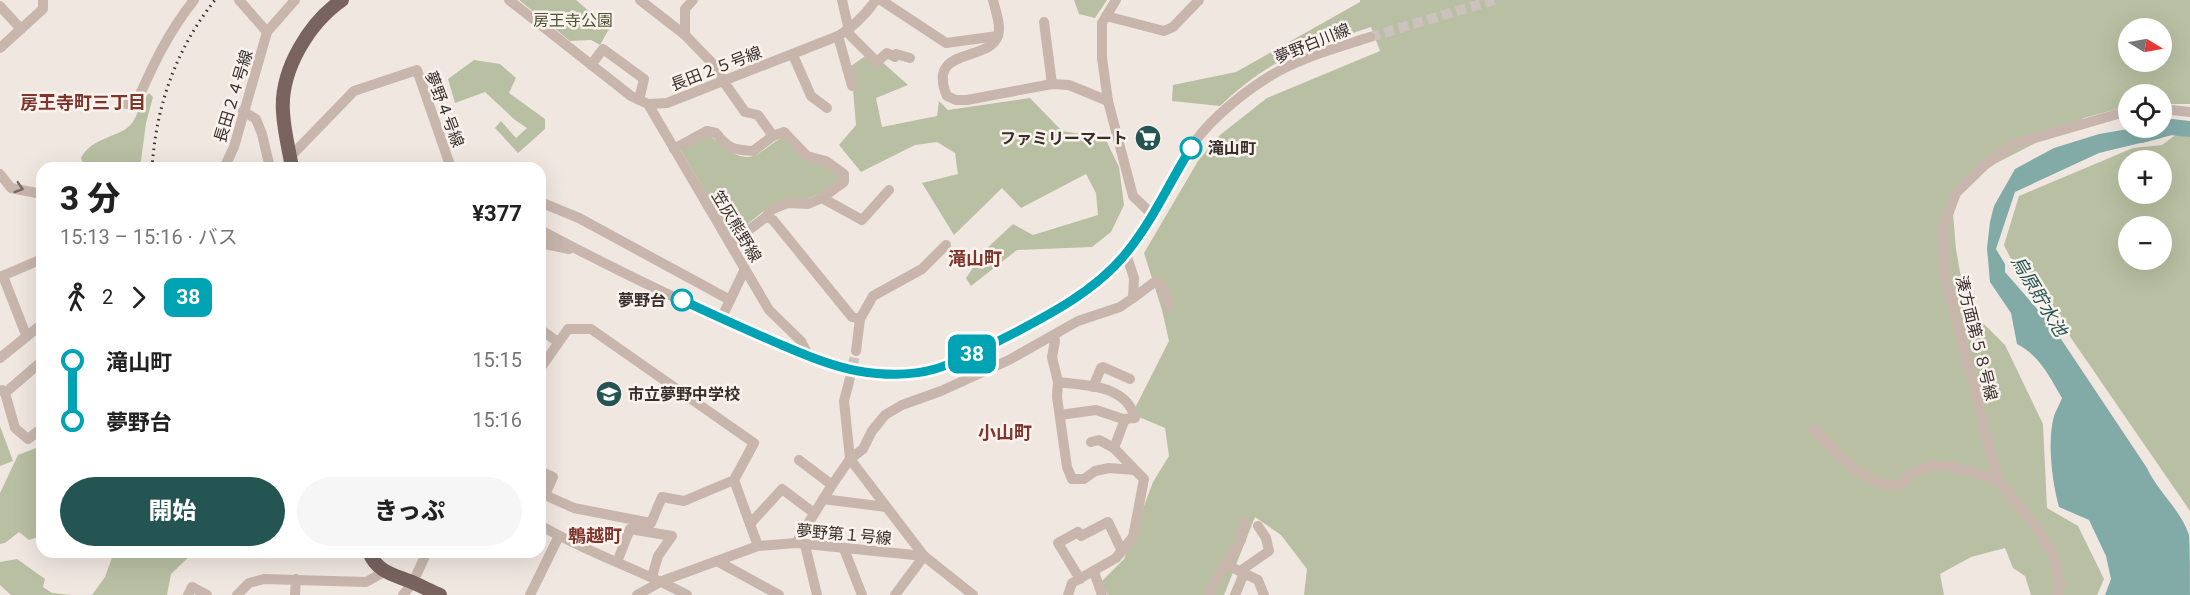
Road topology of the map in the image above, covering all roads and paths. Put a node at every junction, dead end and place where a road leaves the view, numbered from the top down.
1 (34, 0) edge
2 (194, 0) edge
3 (239, 0) edge
4 (295, 0) edge
5 (342, 0) edge
6 (509, 0) edge
7 (640, 0) edge
8 (693, 0) edge
9 (842, 0) edge
10 (876, 0) edge
11 (882, 0) edge
12 (993, 0) edge
13 (1116, 0) edge
14 (1199, 0) edge
15 (43, 4) edge
16 (0, 6) edge
17 (1106, 16) junction
18 (1044, 22) dead end
19 (21, 29) junction
20 (850, 30) junction
21 (267, 32) junction
22 (685, 35) junction
23 (838, 36) junction
24 (998, 36) junction
25 (1370, 37) tunnel mouth
26 (0, 48) edge
27 (793, 55) junction
28 (910, 58) dead end
29 (591, 65) junction
30 (725, 80) junction
31 (1053, 84) junction
32 (852, 86) dead end
33 (1108, 101) junction
34 (644, 102) junction
35 (126, 104) dead end
36 (827, 108) dead end
37 (2172, 109) edge
38 (243, 111) junction
39 (2190, 112) edge
40 (2118, 114) edge
41 (773, 136) junction
42 (674, 149) junction
43 (227, 162) edge
44 (269, 162) edge
45 (291, 162) edge
46 (292, 162) edge
47 (450, 162) edge
48 (0, 174) edge
49 (889, 190) dead end
50 (36, 193) edge
51 (822, 198) junction
52 (546, 204) edge
53 (1153, 215) junction
54 (766, 217) junction
55 (546, 233) edge
56 (546, 244) edge
57 (730, 244) junction
58 (946, 245) dead end
59 (584, 253) junction
60 (1126, 254) junction
61 (36, 262) edge
62 (745, 269) junction
63 (1, 277) edge
64 (1133, 298) junction
65 (730, 300) junction
66 (1169, 306) dead end
67 (721, 319) junction
68 (860, 319) junction
69 (36, 328) edge
70 (546, 333) edge
71 (26, 335) junction
72 (1054, 335) junction
73 (558, 342) junction
74 (856, 351) tunnel mouth
75 (809, 357) junction
76 (0, 358) edge
77 (546, 360) edge
78 (36, 366) edge
79 (1130, 379) dead end
80 (849, 382) tunnel mouth
81 (1058, 382) junction
82 (1093, 387) junction
83 (3, 391) edge
84 (1060, 415) junction
85 (1125, 419) junction
86 (1814, 429) dead end
87 (36, 433) edge
88 (1091, 442) dead end
89 (1114, 448) junction
90 (850, 459) junction
91 (799, 460) dead end
92 (1135, 470) junction
93 (546, 474) edge
94 (735, 480) junction
95 (1998, 480) junction
96 (831, 485) junction
97 (546, 493) edge
98 (546, 495) edge
99 (823, 499) junction
100 (886, 507) junction
101 (814, 513) junction
102 (1245, 522) dead end
103 (750, 524) junction
104 (1258, 526) dead end
105 (546, 528) edge
106 (559, 536) junction
107 (800, 544) junction
108 (758, 546) junction
109 (844, 549) junction
110 (1122, 551) junction
111 (924, 556) junction
112 (371, 558) edge
113 (424, 558) edge
114 (717, 561) junction
115 (617, 562) junction
116 (1227, 565) junction
117 (384, 572) junction
118 (1094, 572) junction
119 (1243, 573) junction
120 (296, 579) junction
121 (657, 579) junction
122 (1080, 579) junction
123 (413, 582) junction
124 (188, 595) edge
125 (207, 595) edge
126 (237, 595) edge
127 (295, 595) edge
128 (403, 595) edge
129 (440, 595) edge
130 (530, 595) edge
131 (637, 595) edge
132 (687, 595) edge
133 (779, 595) edge
134 (817, 595) edge
135 (862, 595) edge
136 (895, 595) edge
137 (973, 595) edge
138 (1068, 595) edge
139 (1102, 595) edge
140 (1210, 595) edge
141 (1235, 595) edge
142 (1264, 595) edge
143 (2057, 595) edge

1 - 15 street
2 - 35 street
3 - 21 street
4 - 21 street
5 - 45 main road
6 - 29 street
7 - 22 street
8 - 22 street
9 - 20 street
10 - 20 street, 長田２５号線
11 - 24 street
12 - 24 street
13 - 17 street
14 - 17 street
15 - 19 street
16 - 19 street
17 - 33 street
18 - 31 street
19 - 26 street
20 - 23 street, 長田２５号線
20 - 28 street
21 - 38 street, 長田２４号線
22 - 30 street
23 - 27 street, 長田２５号線
23 - 32 street
24 - 31 street
25 - 53 street, 夢野白川線
27 - 30 street, 長田２５号線
27 - 36 street
29 - 34 street
29 - 34 street
30 - 34 street, 長田２５号線
30 - 41 street
31 - 33 street
33 - 53 street
34 - 42 street, 笠灰熊野線
37 - 39 street
38 - 43 street, 長田２４号線
38 - 44 street
40 - 95 street, 湊方面第５８号線
41 - 42 street
41 - 51 street
42 - 57 street, 笠灰熊野線
46 - 47 street, 夢野４号線
48 -> 50 street
49 - 51 street
51 - 54 street
52 - 65 street
53 - 60 street, 夢野白川線
54 - 57 street
54 - 68 street
55 - 59 street, 夢野白川線
56 - 59 street, 夢野白川線
57 - 62 street, 笠灰熊野線
58 - 68 street
59 - 67 street, 夢野白川線
60 - 64 street
60 - 75 street, 夢野白川線
61 - 63 street
62 - 65 street
62 - 75 street, 笠灰熊野線
63 - 71 street
64 - 66 street
64 - 72 street
65 - 67 street
67 - 75 street, 夢野白川線
68 - 74 street
69 - 71 street
70 - 73 street
71 - 76 street
72 - 81 street
72 - 90 street
73 - 77 street
73 - 94 street
78 - 83 street
79 - 82 street
80 - 90 street
81 - 82 street
81 - 84 street
82 - 85 street
83 - 87 street
84 - 85 street
84 - 92 street
85 - 89 street
86 - 95 street
88 - 89 street
89 - 92 street
90 - 96 street
90 - 100 street
91 - 96 street
92 - 110 street
93 - 97 street
94 - 98 street
94 - 103 street
95 - 143 street, 湊方面第５８号線
96 - 99 street
99 - 100 street
99 - 101 street
100 - 111 street
101 - 103 street
101 - 107 street
102 - 116 street
103 - 108 street
104 - 119 street
105 - 106 street
106 - 115 street
106 - 130 street
107 - 108 street, 夢野第１号線
107 - 109 street, 夢野第１号線
107 - 134 street
108 - 114 street, 夢野第１号線
109 - 111 street, 夢野第１号線
109 - 135 street
110 - 118 street
110 - 122 street
111 - 136 street
111 - 137 street
112 - 117 main road
113 - 123 street
114 - 121 street, 夢野第１号線
114 - 133 street
115 - 121 street
115 - 121 street
116 - 119 street
116 - 140 street
117 - 120 street
117 - 123 main road
118 - 122 street
118 - 139 street
119 - 141 street
119 - 142 street
120 - 126 street
120 - 127 street
121 - 131 street, 夢野第１号線
121 - 132 street
122 - 138 street
123 - 128 street
123 - 129 main road
124 - 125 street

